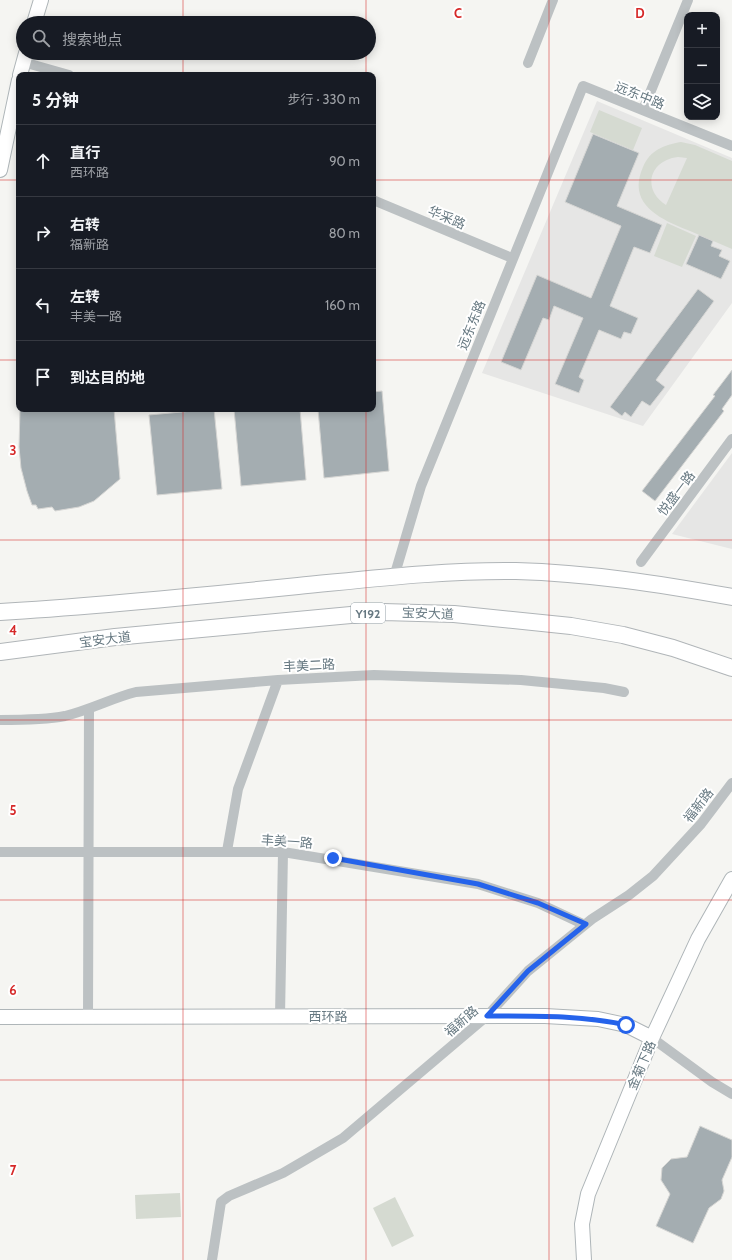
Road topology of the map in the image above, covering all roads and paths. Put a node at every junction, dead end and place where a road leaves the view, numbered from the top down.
1 (41, 0) edge
2 (553, 0) edge
3 (688, 0) edge
4 (36, 16) edge
5 (23, 63) edge
6 (528, 63) dead end
7 (58, 72) edge
8 (583, 86) joint
9 (16, 94) edge
10 (643, 110) junction
11 (732, 146) edge
12 (0, 170) edge
13 (376, 201) edge
14 (512, 258) junction
15 (732, 439) edge
16 (641, 562) dead end
17 (394, 577) junction
18 (732, 597) edge
19 (0, 612) edge
20 (0, 652) edge
21 (732, 668) edge
22 (278, 680) junction
23 (624, 692) dead end
24 (89, 709) junction
25 (0, 720) edge
26 (732, 782) edge
27 (89, 851) junction
28 (227, 851) junction
29 (0, 852) edge
30 (283, 852) junction
31 (732, 879) edge
32 (586, 924) junction
33 (280, 1016) junction
34 (487, 1016) junction
35 (0, 1017) edge
36 (88, 1017) junction
37 (652, 1038) junction
38 (732, 1093) edge
39 (212, 1260) edge
40 (584, 1260) edge

1 - 4 street
2 - 6 street
3 - 10 street
5 - 7 street
8 - 10 street, 远东中路
8 - 14 street, 远东东路
9 - 12 street
10 - 11 street, 远东中路
13 - 14 street, 华采路
14 - 17 street, 远东东路
15 - 16 street, 悦盛一路
17 - 18 main road
17 - 19 main road
20 - 21 main road, 宝安大道 / Y192
22 - 23 street, 丰美二路
22 - 24 street, 丰美二路
22 - 28 street
24 - 25 street, 丰美二路
24 - 27 street
26 - 32 street, 福新路
27 - 28 street, 丰美一路
27 - 29 street, 丰美一路
27 - 36 street
28 - 30 street, 丰美一路
30 - 32 street, 丰美一路
30 - 33 street
31 - 37 street, 金菊下路
32 - 34 street, 福新路
33 - 34 street, 西环路
33 - 36 street, 西环路
34 - 37 street, 西环路
34 - 39 street, 福新路
35 - 36 street, 西环路
37 - 38 street
37 - 40 street, 金菊下路

